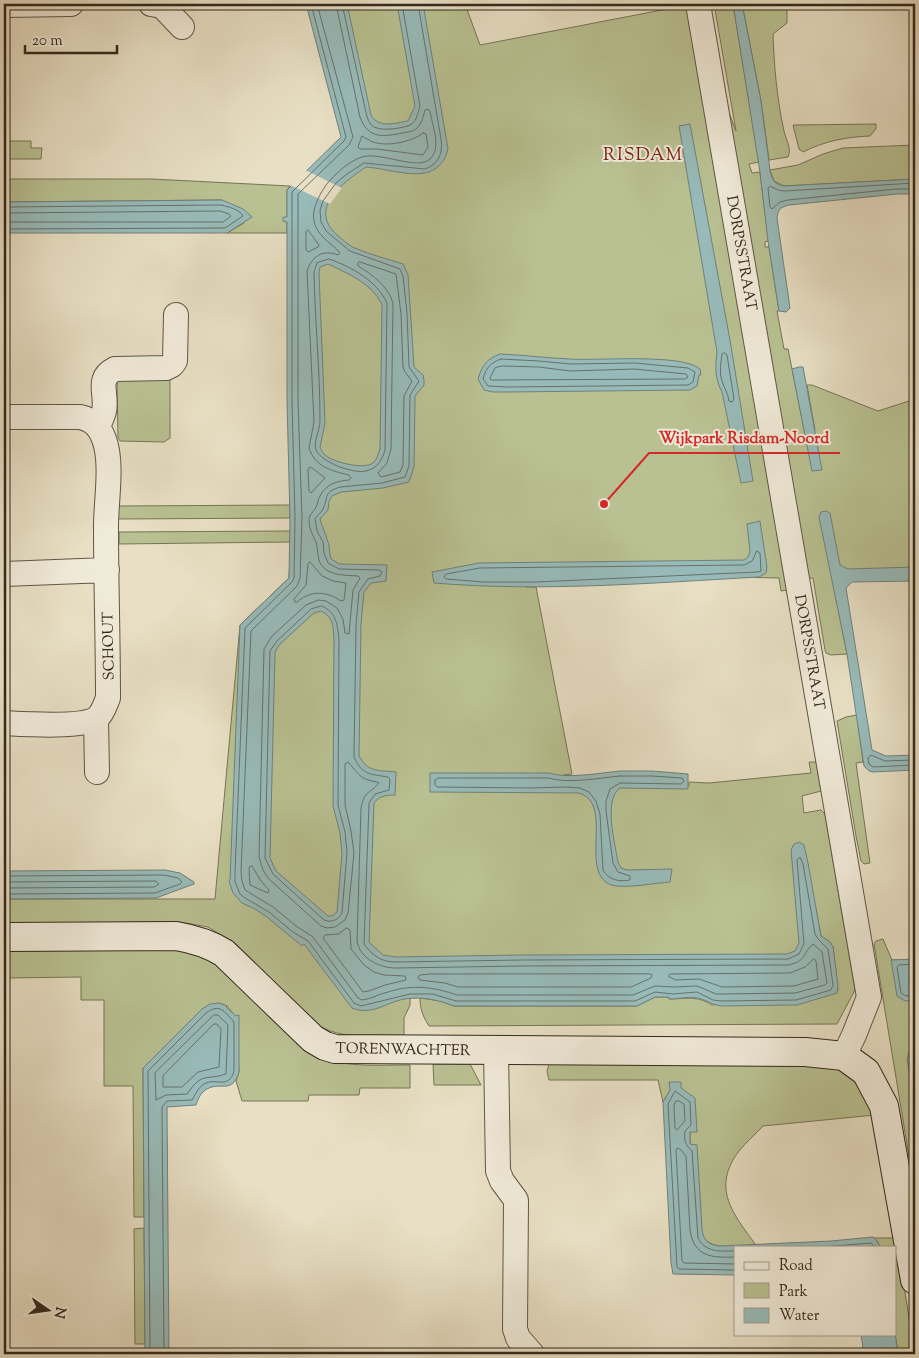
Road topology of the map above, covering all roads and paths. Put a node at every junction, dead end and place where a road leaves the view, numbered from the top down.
1 (71, 4) edge
2 (137, 4) edge
3 (150, 4) edge
4 (698, 4) edge
5 (4, 5) edge
6 (182, 27) dead end
7 (176, 315) dead end
8 (4, 417) edge
9 (98, 426) junction
10 (107, 570) junction
11 (4, 574) edge
12 (96, 719) junction
13 (4, 723) edge
14 (97, 772) dead end
15 (4, 937) edge
16 (496, 1050) junction
17 (844, 1056) junction
18 (915, 1280) edge
19 (532, 1354) edge

1 - 5 street
2 - 3 street
3 - 6 street
4 - 17 street, DORPSSTRAAT
7 - 9 street
8 - 9 street
9 - 10 street, SCHOUT
10 - 11 street
10 - 12 street, SCHOUT
12 - 13 street
12 - 14 street
15 - 16 street, TORENWACHTER
16 - 17 street, TORENWACHTER
16 - 19 street
17 - 18 street

